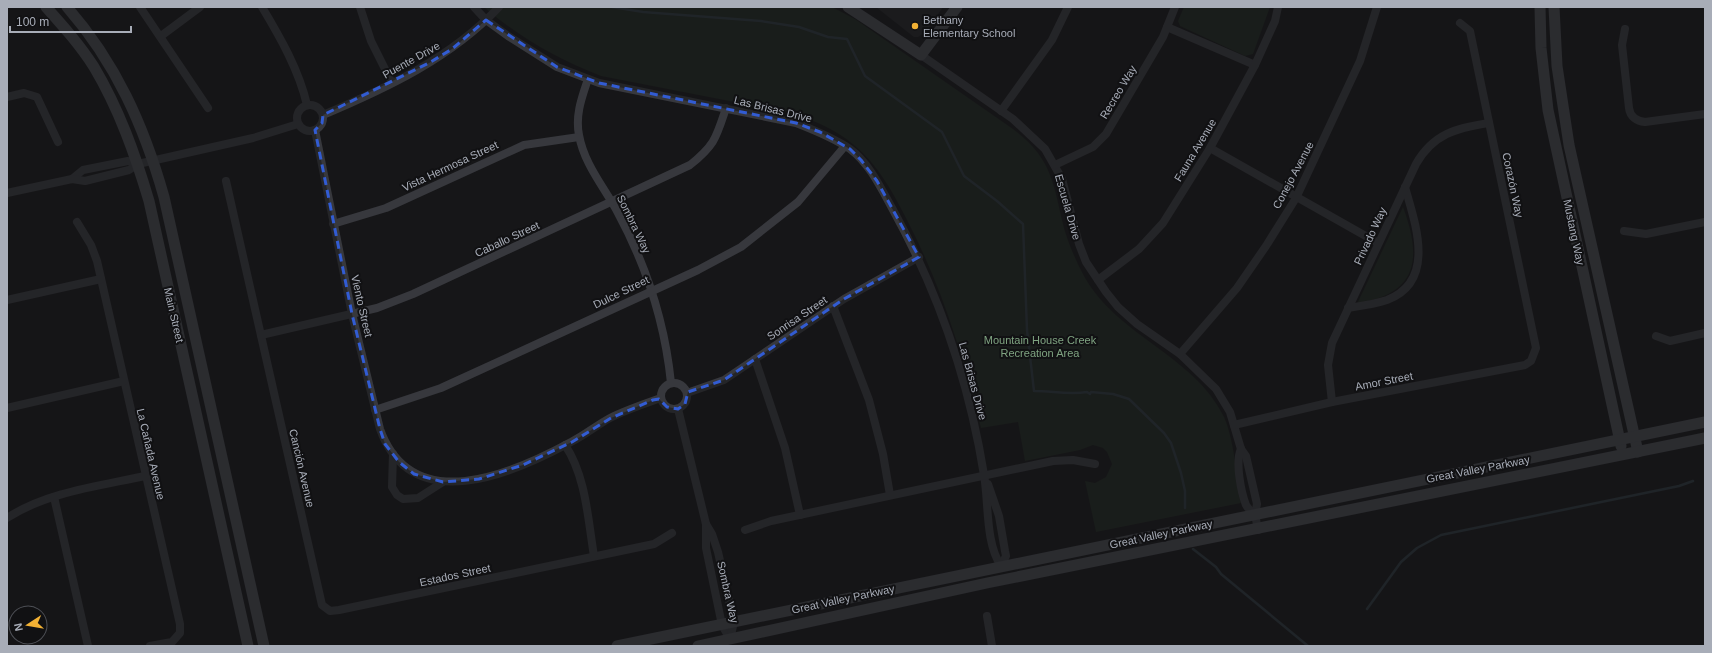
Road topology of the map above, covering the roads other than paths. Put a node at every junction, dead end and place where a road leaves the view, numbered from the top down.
1 (46, 7) edge
2 (67, 7) edge
3 (140, 7) edge
4 (200, 7) edge
5 (262, 7) edge
6 (360, 7) edge
7 (474, 7) edge
8 (499, 7) edge
9 (848, 7) edge
10 (957, 7) edge
11 (1068, 7) edge
12 (1175, 7) edge
13 (1278, 7) edge
14 (1377, 7) edge
15 (1540, 7) edge
16 (1554, 7) edge
17 (486, 20) junction
18 (1460, 23) dead end
19 (1168, 27) junction
20 (1625, 29) dead end
21 (161, 36) junction
22 (921, 55) junction
23 (1255, 65) junction
24 (588, 79) junction
25 (392, 83) junction
26 (7, 97) edge
27 (307, 105) junction
28 (208, 108) dead end
29 (726, 108) junction
30 (1002, 111) junction
31 (1705, 114) edge
32 (323, 115) junction
33 (1489, 123) junction
34 (298, 124) junction
35 (315, 130) junction
36 (579, 138) junction
37 (58, 142) dead end
38 (845, 146) junction
39 (1210, 148) junction
40 (154, 160) junction
41 (138, 164) junction
42 (1055, 165) junction
43 (226, 181) dead end
44 (1405, 187) junction
45 (7, 193) edge
46 (1296, 198) junction
47 (612, 203) junction
48 (77, 222) dead end
49 (1705, 222) edge
50 (333, 224) junction
51 (1624, 231) dead end
52 (1378, 243) junction
53 (919, 257) junction
54 (101, 279) junction
55 (1098, 280) junction
56 (650, 291) junction
57 (7, 300) edge
58 (833, 306) junction
59 (1348, 308) junction
60 (352, 314) junction
61 (1705, 333) edge
62 (261, 335) junction
63 (1656, 336) dead end
64 (1180, 354) junction
65 (1534, 355) joint
66 (755, 359) junction
67 (124, 381) junction
68 (670, 383) junction
69 (687, 393) junction
70 (661, 398) junction
71 (1332, 402) junction
72 (7, 408) edge
73 (678, 408) junction
74 (375, 410) junction
75 (1705, 422) edge
76 (1234, 425) junction
77 (1635, 437) junction
78 (1705, 438) edge
79 (1620, 440) junction
80 (565, 445) junction
81 (1638, 452) junction
82 (393, 454) junction
83 (1623, 455) junction
84 (1095, 464) dead end
85 (145, 476) junction
86 (985, 476) junction
87 (443, 482) junction
88 (890, 495) junction
89 (54, 497) junction
90 (1255, 514) junction
91 (800, 515) junction
92 (7, 518) edge
93 (706, 524) junction
94 (745, 530) dead end
95 (1258, 530) junction
96 (672, 533) dead end
97 (594, 556) junction
98 (1001, 566) junction
99 (987, 583) junction
100 (322, 605) joint
101 (987, 616) dead end
102 (734, 622) junction
103 (722, 625) junction
104 (730, 639) junction
105 (88, 646) edge
106 (150, 646) edge
107 (248, 646) edge
108 (264, 646) edge
109 (617, 646) edge
110 (698, 646) edge
111 (992, 646) edge

1 - 41 street, Main Street
2 - 40 street, Main Street
3 - 21 street
4 - 21 street
5 - 27 street
6 - 25 street
7 - 17 street, Las Brisas Drive
8 - 17 street, Puente Drive
9 - 22 street, Escuela Drive
10 - 22 street
11 - 30 street
12 - 19 street, Recreo Way
13 - 23 street, Fauna Avenue
14 - 46 street, Conejo Avenue
15 - 79 street, Mustang Way
16 - 77 street, Mustang Way
17 - 24 street, Las Brisas Drive
17 - 25 street, Puente Drive
18 - 33 street, Corazón Way
19 - 23 street
19 - 42 street, Recreo Way
20 - 31 street
21 - 28 street
22 - 30 street, Escuela Drive
23 - 39 street, Fauna Avenue
24 - 29 street, Las Brisas Drive
24 - 36 street, Sombra Way
25 - 32 street, Puente Drive
26 - 37 street
27 - 32 street
27 - 34 street
29 - 38 street, Las Brisas Drive
29 - 47 street, Caballo Street
30 - 42 street, Escuela Drive
32 - 35 street
33 - 44 street, Privado Way
33 - 65 street, Corazón Way
34 - 35 street
34 - 40 street
35 - 50 street, Viento Street
36 - 47 street, Sombra Way
36 - 50 street, Vista Hermosa Street
38 - 53 street, Las Brisas Drive
38 - 56 street, Dulce Street
39 - 46 street
39 - 55 street, Fauna Avenue
40 - 41 street
40 - 108 street, Main Street
41 - 45 street
41 - 107 street, Main Street
42 - 55 street, Escuela Drive
43 - 62 street, Canción Avenue
44 - 52 street, Privado Way
44 - 59 street
46 - 52 street
46 - 64 street, Conejo Avenue
47 - 56 street, Sombra Way
47 - 60 street, Caballo Street
48 - 54 street, La Cañada Avenue
49 - 51 street
50 - 60 street, Viento Street
52 - 59 street, Privado Way
53 - 58 street, Sonrisa Street
53 - 86 street, Las Brisas Drive
54 - 57 street
54 - 67 street, La Cañada Avenue
55 - 64 street, Escuela Drive
56 - 68 street, Sombra Way
56 - 74 street, Dulce Street
58 - 66 street, Sonrisa Street
58 - 88 street
59 - 71 street, Privado Way
60 - 62 street, Caballo Street
60 - 74 street, Viento Street
61 - 63 street
62 - 100 street, Canción Avenue
64 - 76 street, Escuela Drive
65 - 71 street, Amor Street
66 - 69 street, Sonrisa Street
66 - 91 street
67 - 72 street
67 - 85 street, La Cañada Avenue
68 - 69 street
68 - 70 street
69 - 73 street
70 - 73 street
70 - 80 street
71 - 76 street, Amor Street
73 - 93 street, Sombra Way
74 - 82 street, Viento Street
75 - 77 street, Great Valley Parkway
76 - 90 street, Escuela Drive
77 - 79 street, Great Valley Parkway
77 - 81 street, Mustang Way
78 - 81 street, Great Valley Parkway
79 - 83 street, Mustang Way
79 - 90 street, Great Valley Parkway
80 - 87 street
80 - 97 street
81 - 83 street, Great Valley Parkway
82 - 87 street, Viento Street
82 - 87 street
83 - 95 street, Great Valley Parkway
84 - 86 street
85 - 89 street
85 - 106 street, La Cañada Avenue
86 - 88 street
86 - 98 street, Las Brisas Drive
88 - 91 street
89 - 92 street
89 - 105 street
90 - 95 street, Escuela Drive
90 - 98 street, Great Valley Parkway
91 - 94 street
93 - 102 street, Sombra Way
93 - 103 street, Sombra Way
95 - 99 street, Great Valley Parkway
96 - 97 street, Estados Street
97 - 100 street, Estados Street
98 - 99 street
98 - 102 street, Great Valley Parkway
99 - 104 street, Great Valley Parkway
101 - 111 street
102 - 103 street, Great Valley Parkway
102 - 104 street, Sombra Way
103 - 104 street, Sombra Way
103 - 109 street, Great Valley Parkway
104 - 110 street, Great Valley Parkway

